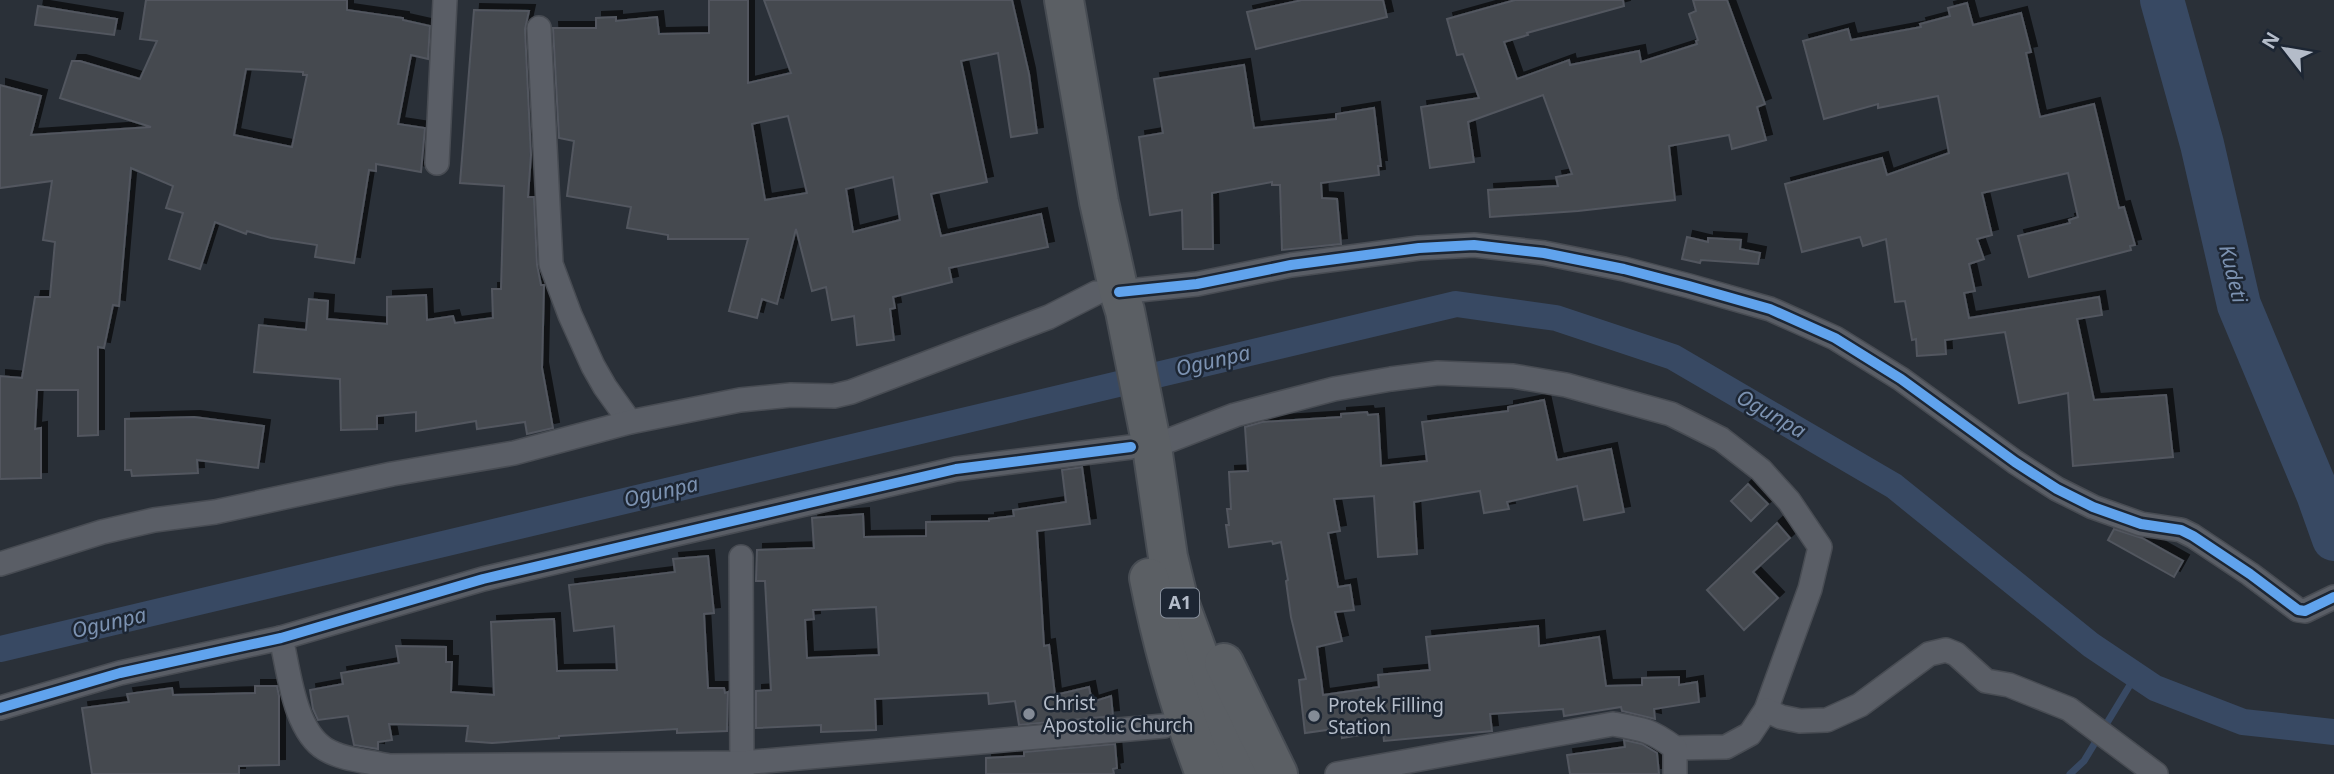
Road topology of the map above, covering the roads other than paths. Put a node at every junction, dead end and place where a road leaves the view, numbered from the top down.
1 (445, 0) edge
2 (1039, 0) edge
3 (1064, 0) edge
4 (540, 28) dead end
5 (437, 163) dead end
6 (1110, 301) junction
7 (630, 422) junction
8 (1138, 435) junction
9 (741, 557) dead end
10 (1157, 558) junction
11 (0, 564) edge
12 (2334, 597) edge
13 (281, 638) junction
14 (0, 708) edge
15 (1766, 710) junction
16 (1164, 726) junction
17 (1675, 748) junction
18 (742, 768) edge
19 (389, 770) edge
20 (1181, 774) edge
21 (1205, 774) edge
22 (1242, 774) edge
23 (1279, 774) edge
24 (1337, 774) edge
25 (1675, 774) edge
26 (2156, 774) edge

1 - 5 street
2 - 6 highway, A1
3 - 6 highway, A1
4 - 7 street
6 - 7 street
6 - 8 highway, A1
6 - 12 street
7 - 11 street
8 - 10 highway, A1
8 - 13 street
8 - 15 street
9 - 18 street
10 - 16 highway
10 - 21 highway, A1
10 - 22 highway, A1
10 - 23 highway
13 - 14 street
13 - 19 street
15 - 17 street
15 - 26 street
16 - 18 street
16 - 20 highway
17 - 24 street
17 - 25 street
18 - 19 street

